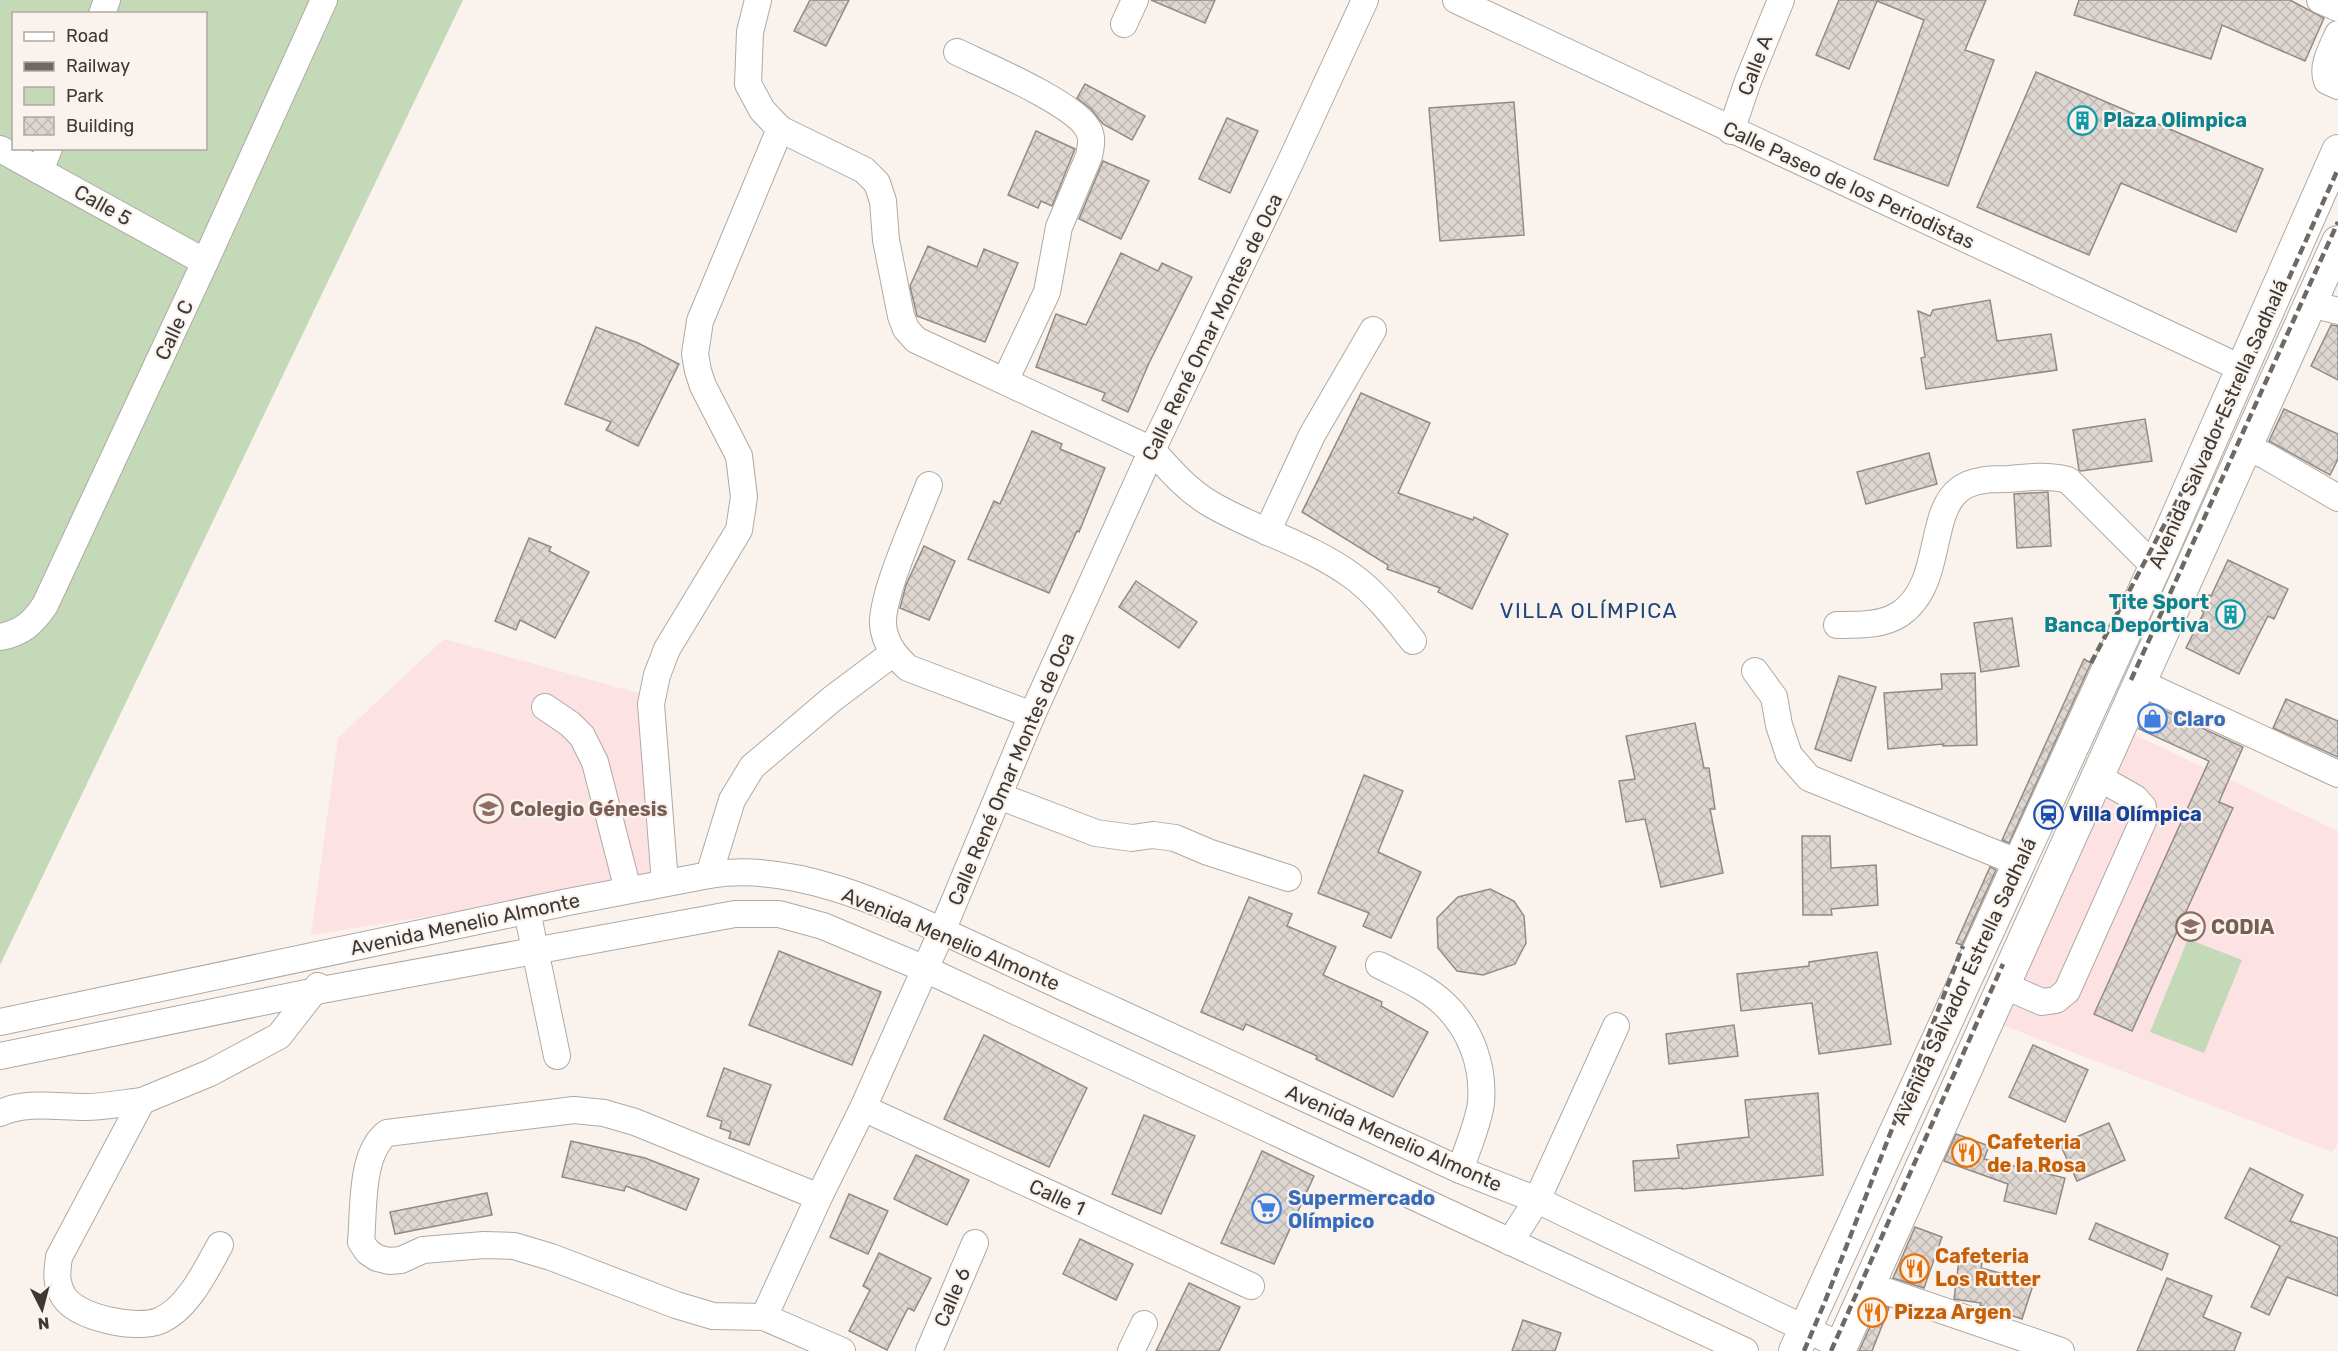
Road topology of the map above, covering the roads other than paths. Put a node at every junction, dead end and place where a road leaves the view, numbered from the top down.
1 (324, 0) edge
2 (758, 0) edge
3 (1135, 0) edge
4 (1365, 0) edge
5 (1456, 0) edge
6 (1781, 0) edge
7 (2320, 0) edge
8 (2338, 8) edge
9 (1124, 24) dead end
10 (2338, 34) edge
11 (957, 52) dead end
12 (2338, 86) edge
13 (780, 129) junction
14 (1731, 130) junction
15 (0, 149) edge
16 (2338, 151) edge
17 (45, 160) edge
18 (2338, 242) edge
19 (206, 262) junction
20 (2324, 307) edge
21 (1373, 330) dead end
22 (2243, 369) junction
23 (1005, 381) junction
24 (2246, 447) junction
25 (1152, 450) junction
26 (929, 485) dead end
27 (2338, 498) edge
28 (1268, 532) junction
29 (2155, 567) junction
30 (1837, 625) dead end
31 (0, 637) edge
32 (1413, 641) dead end
33 (892, 654) junction
34 (1755, 671) dead end
35 (2139, 682) junction
36 (545, 706) dead end
37 (1032, 715) junction
38 (2338, 774) edge
39 (2096, 776) junction
40 (999, 796) junction
41 (2018, 864) junction
42 (710, 875) junction
43 (1288, 878) dead end
44 (665, 883) junction
45 (628, 890) junction
46 (526, 911) junction
47 (942, 931) junction
48 (336, 951) junction
49 (535, 951) junction
50 (1379, 965) dead end
51 (926, 969) junction
52 (2003, 985) junction
53 (316, 991) junction
54 (0, 1022) edge
55 (1616, 1026) dead end
56 (0, 1056) edge
57 (557, 1056) dead end
58 (142, 1101) junction
59 (863, 1108) junction
60 (0, 1113) edge
61 (1460, 1170) junction
62 (819, 1197) junction
63 (1536, 1200) junction
64 (1510, 1242) junction
65 (975, 1243) dead end
66 (220, 1245) dead end
67 (1868, 1285) junction
68 (1251, 1286) dead end
69 (764, 1317) junction
70 (1143, 1324) dead end
71 (1800, 1340) edge
72 (1841, 1350) edge
73 (842, 1351) edge
74 (929, 1351) edge
75 (1131, 1351) edge
76 (1745, 1351) edge
77 (2061, 1351) edge

1 - 19 street, Calle C
2 - 13 street
3 - 9 street
4 - 25 street, Calle René Omar Montes de Oca
5 - 14 street, Calle Paseo de los Periodistas
6 - 14 street, Calle A
7 - 8 street
10 - 12 street
11 - 23 street
13 - 23 street
13 - 44 street
14 - 22 street, Calle Paseo de los Periodistas
15 - 17 street, Calle 5
16 - 22 main road, Avenida Salvador Estrella Sadhalá
17 - 19 street, Calle 5
18 - 20 main road, Avenida Salvador Estrella Sadhalá
19 - 31 street, Calle C
20 - 24 main road, Avenida Salvador Estrella Sadhalá
21 - 28 street
22 - 29 main road, Avenida Salvador Estrella Sadhalá
23 - 25 street
24 - 27 street
24 - 35 main road, Avenida Salvador Estrella Sadhalá
25 - 28 street
25 - 37 street, Calle René Omar Montes de Oca
26 - 33 street
28 - 32 street
29 - 30 street
29 - 41 main road, Avenida Salvador Estrella Sadhalá
33 - 37 street
33 - 42 street
34 - 41 street
35 - 38 street
35 - 39 main road, Avenida Salvador Estrella Sadhalá
36 - 45 street
37 - 40 street, Calle René Omar Montes de Oca
39 - 52 main road, Avenida Salvador Estrella Sadhalá
39 - 52 street
40 - 43 street
40 - 47 street, Calle René Omar Montes de Oca
41 - 71 main road, Avenida Salvador Estrella Sadhalá
42 - 44 street, Avenida Menelio Almonte
42 - 47 street, Avenida Menelio Almonte
44 - 45 street, Avenida Menelio Almonte
45 - 46 street, Avenida Menelio Almonte
46 - 48 street, Avenida Menelio Almonte
46 - 49 street
47 - 51 street, Calle René Omar Montes de Oca
47 - 61 street, Avenida Menelio Almonte
48 - 53 street
48 - 54 street, Avenida Menelio Almonte
49 - 51 street, Avenida Menelio Almonte
49 - 53 street, Avenida Menelio Almonte
49 - 57 street
50 - 61 street
51 - 59 street, Calle René Omar Montes de Oca
51 - 64 street, Avenida Menelio Almonte
52 - 67 main road, Avenida Salvador Estrella Sadhalá
53 - 56 street, Avenida Menelio Almonte
53 - 58 street
55 - 63 street
58 - 60 street
58 - 66 street
59 - 62 street, Calle René Omar Montes de Oca
59 - 68 street, Calle 1
61 - 63 street, Avenida Menelio Almonte
62 - 69 street, Calle René Omar Montes de Oca
62 - 69 street
63 - 64 street
63 - 71 street, Avenida Menelio Almonte
64 - 76 street, Avenida Menelio Almonte
65 - 74 street, Calle 6
67 - 72 main road, Avenida Salvador Estrella Sadhalá
67 - 77 street
69 - 73 street
70 - 75 street
71 - 72 street, Avenida Menelio Almonte

